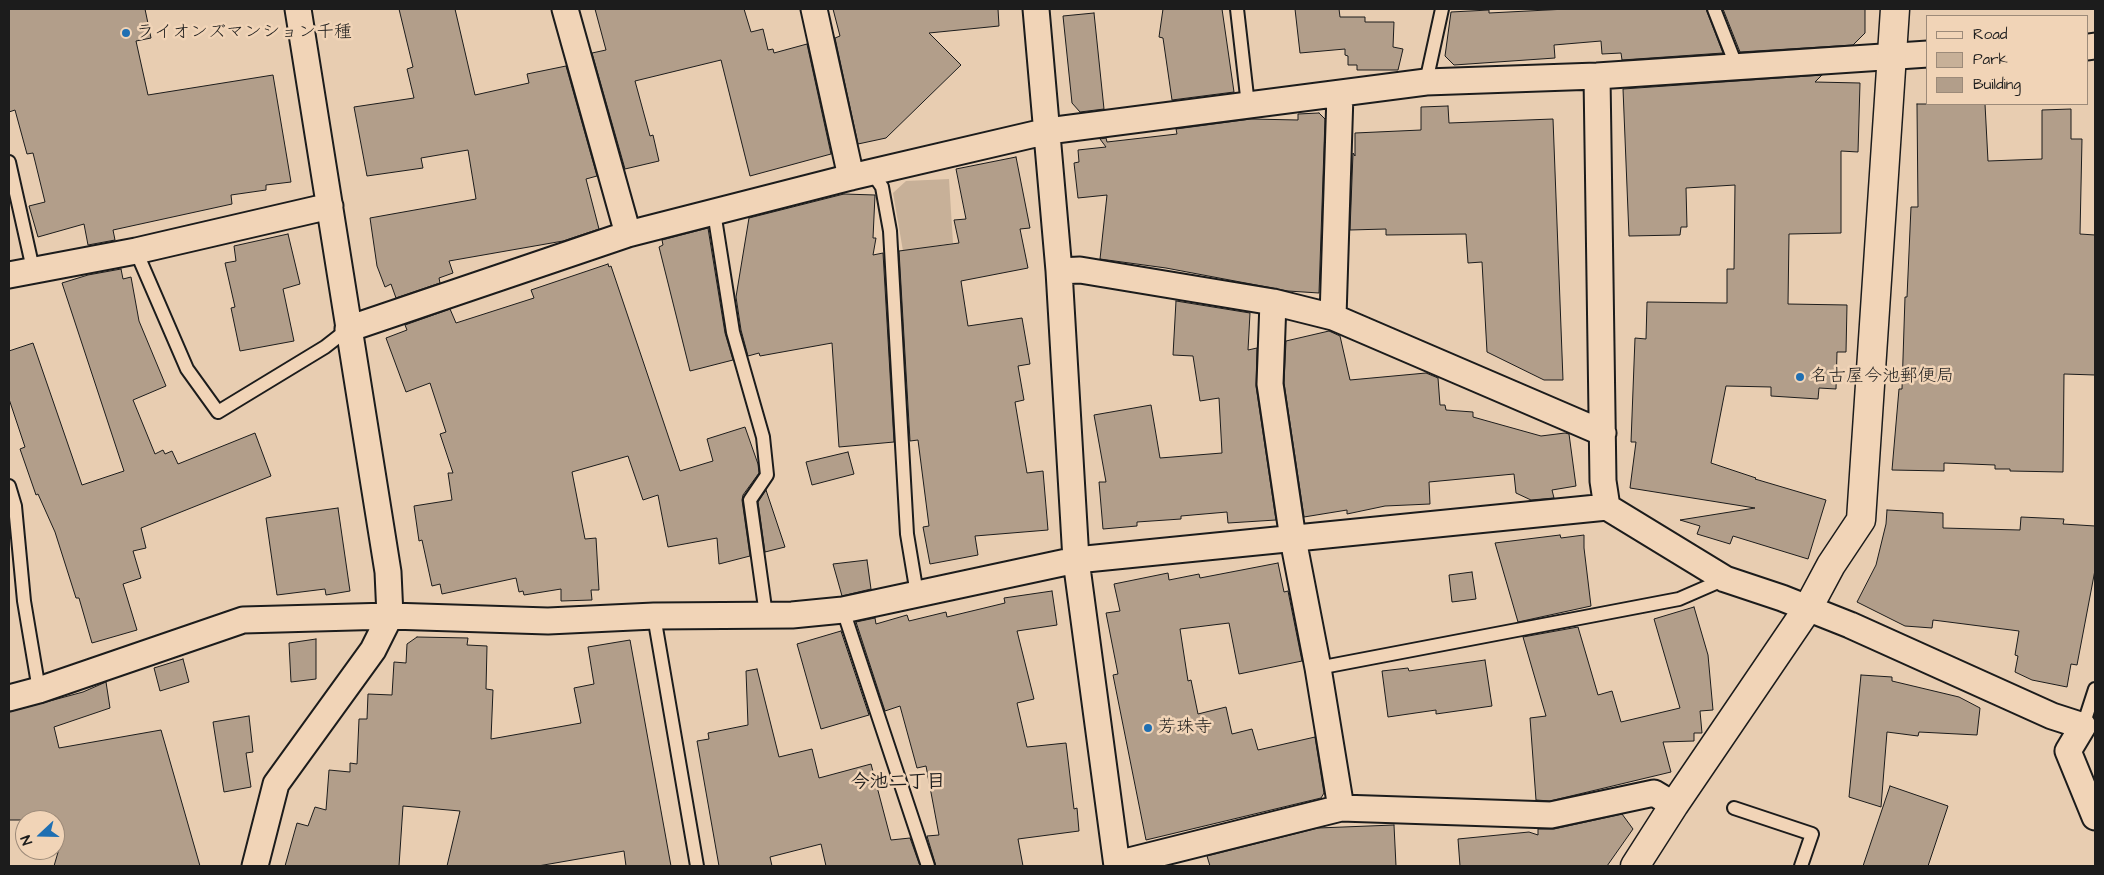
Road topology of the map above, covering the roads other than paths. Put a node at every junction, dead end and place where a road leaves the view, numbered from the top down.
1 (298, 9) edge
2 (565, 9) edge
3 (814, 9) edge
4 (1036, 9) edge
5 (1236, 9) edge
6 (1442, 9) edge
7 (1714, 9) edge
8 (1895, 9) edge
9 (1926, 54) edge
10 (1891, 56) junction
11 (1736, 66) junction
12 (1597, 76) junction
13 (1426, 82) junction
14 (1340, 94) junction
15 (1248, 105) junction
16 (1048, 131) junction
17 (9, 162) edge
18 (862, 176) junction
19 (330, 206) junction
20 (714, 212) junction
21 (628, 234) junction
22 (136, 251) junction
23 (33, 269) junction
24 (1059, 271) junction
25 (9, 275) edge
26 (1273, 302) junction
27 (1333, 317) junction
28 (348, 329) junction
29 (1603, 433) junction
30 (9, 486) edge
31 (1607, 507) junction
32 (1293, 539) junction
33 (1076, 560) junction
34 (1725, 579) junction
35 (917, 594) junction
36 (1808, 608) junction
37 (843, 610) junction
38 (766, 615) junction
39 (390, 616) junction
40 (654, 616) junction
41 (1318, 668) junction
42 (2095, 689) edge
43 (39, 690) junction
44 (9, 698) edge
45 (2089, 725) edge
46 (1674, 804) junction
47 (1341, 808) junction
48 (1734, 808) dead end
49 (2095, 818) edge
50 (1117, 865) edge
51 (254, 866) edge
52 (697, 866) edge
53 (928, 866) edge
54 (1635, 866) edge
55 (1801, 866) edge

1 - 19 street
2 - 21 street
3 - 18 street
4 - 16 street
5 - 15 lane
6 - 13 lane
7 - 11 lane
8 - 10 street
9 - 10 street
10 - 11 street
10 - 36 street
11 - 12 street
12 - 13 street
12 - 29 street
13 - 14 street
14 - 15 street
14 - 27 street
15 - 16 street
16 - 18 street
16 - 24 street
17 - 23 lane
18 - 20 street
18 - 35 lane
19 - 22 street
19 - 28 street
20 - 21 street
20 - 38 lane
21 - 28 street
22 - 23 street
22 - 28 lane
23 - 25 street
24 - 26 street
24 - 33 street
26 - 27 street
26 - 32 street
27 - 29 street
28 - 39 street
29 - 31 street
30 - 43 lane
31 - 32 street
31 - 34 street
32 - 33 street
32 - 41 street
33 - 35 street
33 - 50 street
34 - 36 street
34 - 41 lane
35 - 37 street
36 - 45 street
36 - 46 street
37 - 38 street
37 - 53 lane
38 - 40 street
39 - 40 street
39 - 43 street
39 - 51 street
40 - 52 lane
41 - 47 street
42 - 45 lane
43 - 44 street
45 - 49 street
46 - 47 street
46 - 54 street
47 - 50 street
48 - 55 lane

